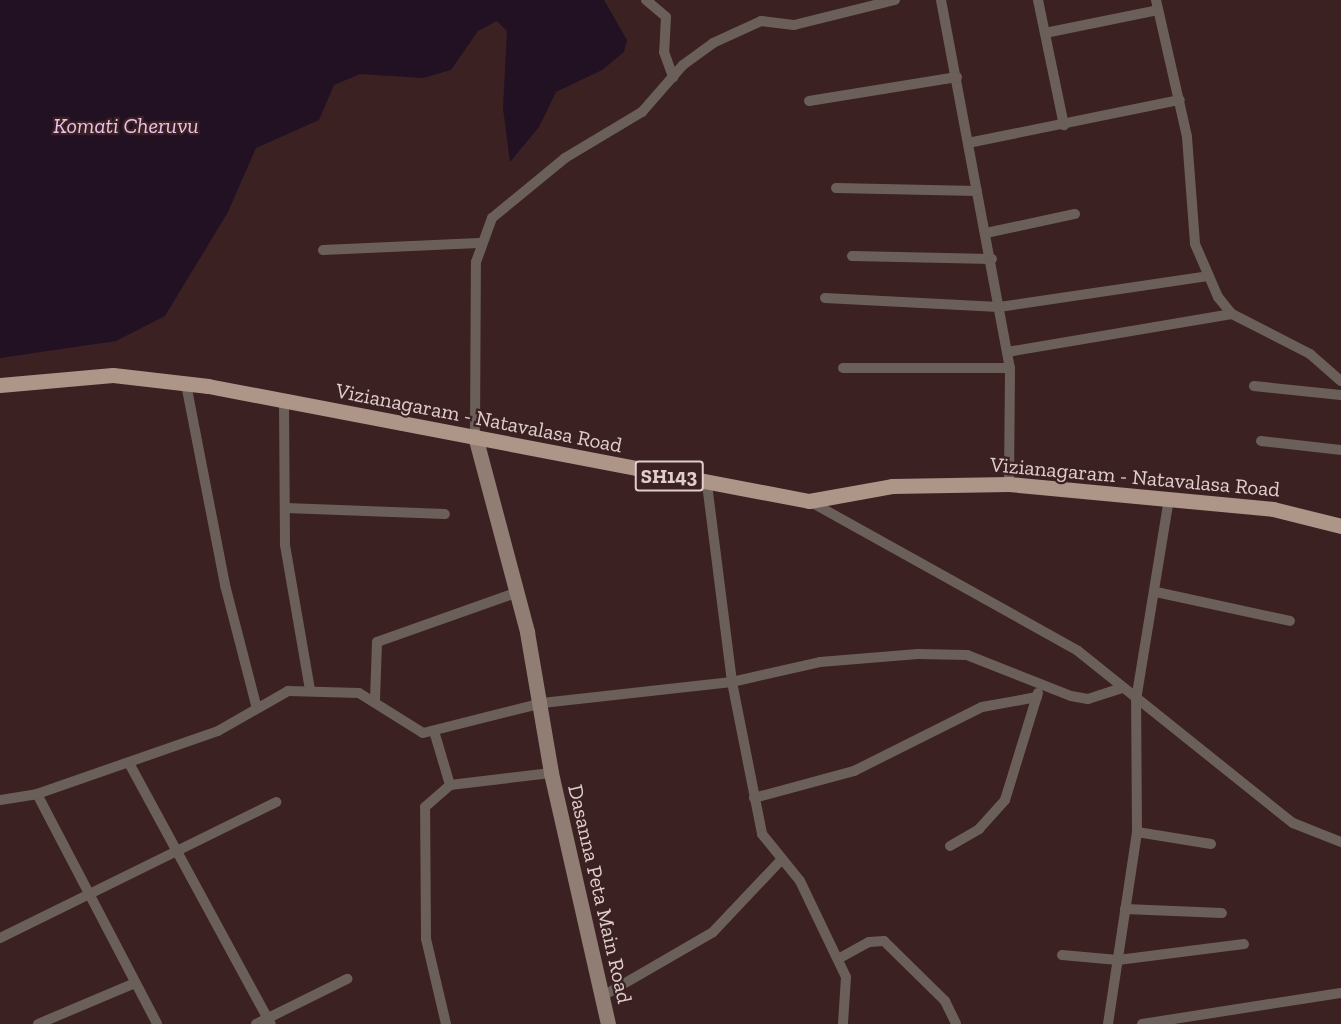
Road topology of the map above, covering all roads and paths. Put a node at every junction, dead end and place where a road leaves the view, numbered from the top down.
1 (646, 0) edge
2 (895, 0) edge
3 (941, 0) edge
4 (1038, 0) edge
5 (1157, 5) edge
6 (1045, 33) junction
7 (957, 76) junction
8 (673, 77) junction
9 (1180, 100) junction
10 (809, 102) dead end
11 (1064, 125) junction
12 (968, 143) junction
13 (837, 188) dead end
14 (977, 191) junction
15 (1075, 214) dead end
16 (986, 233) junction
17 (479, 243) junction
18 (323, 250) dead end
19 (852, 256) dead end
20 (992, 259) junction
21 (1208, 276) junction
22 (825, 298) dead end
23 (999, 307) junction
24 (1232, 314) junction
25 (1007, 352) junction
26 (843, 368) dead end
27 (1010, 368) junction
28 (1341, 381) edge
29 (186, 384) junction
30 (0, 386) edge
31 (1254, 386) dead end
32 (1341, 395) edge
33 (284, 403) junction
34 (475, 435) junction
35 (1261, 441) dead end
36 (1341, 450) edge
37 (707, 484) junction
38 (1009, 484) junction
39 (1169, 499) junction
40 (809, 501) junction
41 (286, 508) junction
42 (445, 514) dead end
43 (1341, 526) edge
44 (1156, 591) junction
45 (518, 592) junction
46 (1290, 621) dead end
47 (732, 682) junction
48 (1041, 685) junction
49 (1122, 688) junction
50 (310, 689) junction
51 (1037, 697) junction
52 (375, 700) junction
53 (1136, 700) junction
54 (542, 703) junction
55 (256, 705) junction
56 (434, 731) junction
57 (129, 763) junction
58 (551, 773) junction
59 (450, 785) junction
60 (37, 794) junction
61 (754, 798) junction
62 (0, 800) edge
63 (276, 802) dead end
64 (1137, 832) junction
65 (1341, 842) edge
66 (1211, 844) dead end
67 (950, 846) dead end
68 (175, 852) junction
69 (781, 860) junction
70 (93, 894) junction
71 (1125, 909) junction
72 (1222, 913) dead end
73 (0, 938) edge
74 (1244, 944) dead end
75 (1062, 955) dead end
76 (838, 959) junction
77 (1118, 960) junction
78 (347, 979) dead end
79 (135, 983) junction
80 (1341, 993) edge
81 (602, 997) junction
82 (264, 1022) edge
83 (38, 1024) edge
84 (157, 1024) edge
85 (446, 1024) edge
86 (608, 1024) edge
87 (843, 1024) edge
88 (956, 1024) edge
89 (1108, 1024) edge
90 (1142, 1024) edge

1 - 8 street
2 - 8 street
3 - 7 street
4 - 6 street
5 - 6 street
5 - 9 street
6 - 11 street
7 - 10 street
7 - 12 street
8 - 17 street
9 - 11 street
9 - 21 street
11 - 12 street
12 - 14 street
13 - 14 street
14 - 16 street
15 - 16 street
16 - 20 street
17 - 18 street
17 - 34 street
19 - 20 street
20 - 23 street
21 - 23 street
21 - 24 street
22 - 23 street
23 - 25 street
24 - 25 street
24 - 28 street
25 - 27 street
26 - 27 street
27 - 38 street
29 - 30 main road, Vizianagaram - Natavalasa Road / SH143
29 - 33 main road, Vizianagaram - Natavalasa Road / SH143
29 - 55 street
31 - 32 street
33 - 34 main road, Vizianagaram - Natavalasa Road / SH143
33 - 41 street
34 - 37 main road, Vizianagaram - Natavalasa Road / SH143
34 - 45 street, Dasanna Peta Main Road
35 - 36 street
37 - 40 main road, Vizianagaram - Natavalasa Road / SH143
37 - 47 street
38 - 39 main road, Vizianagaram - Natavalasa Road / SH143
38 - 40 main road, Vizianagaram - Natavalasa Road / SH143
39 - 43 main road, Vizianagaram - Natavalasa Road / SH143
39 - 44 street
40 - 49 street
41 - 42 street
41 - 50 street
44 - 46 street
44 - 53 street
45 - 52 street
45 - 54 street, Dasanna Peta Main Road
47 - 48 street
47 - 54 street
47 - 61 street
48 - 49 street
48 - 51 street
49 - 53 street
50 - 52 street
50 - 55 street
51 - 61 street
51 - 67 street
52 - 56 street
53 - 64 street
53 - 65 street
54 - 56 street
54 - 58 street, Dasanna Peta Main Road
55 - 57 street
56 - 59 street
57 - 60 street
57 - 68 street
58 - 59 street
58 - 81 street, Dasanna Peta Main Road
59 - 85 street
60 - 62 street
60 - 70 street
61 - 69 street
63 - 68 street
64 - 66 street
64 - 71 street
68 - 70 street
68 - 82 street
69 - 76 street
69 - 81 street
70 - 73 street
70 - 79 street
71 - 72 street
71 - 77 street
74 - 77 street
75 - 77 street
76 - 87 street
76 - 88 street
77 - 89 street
78 - 82 street
79 - 83 street
79 - 84 street
80 - 90 street
81 - 86 street, Dasanna Peta Main Road

